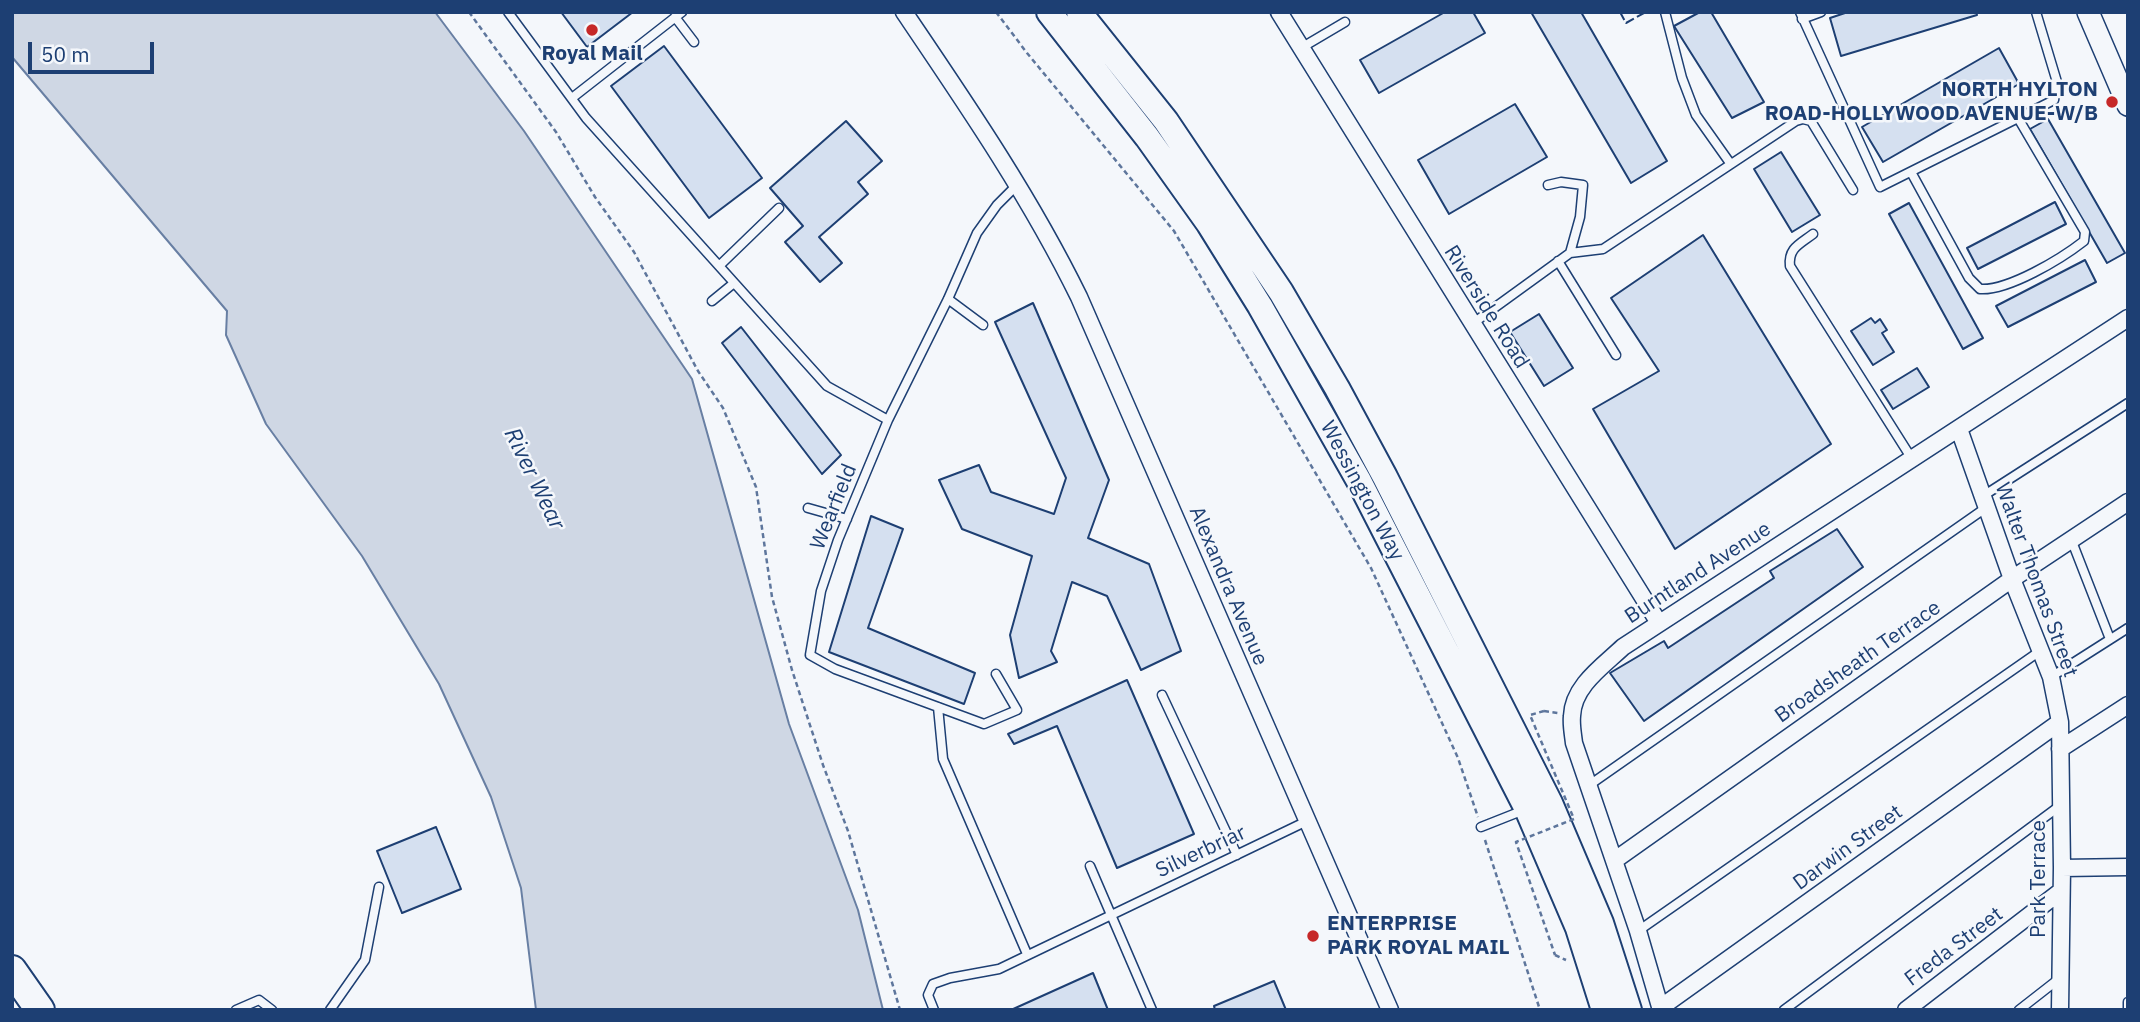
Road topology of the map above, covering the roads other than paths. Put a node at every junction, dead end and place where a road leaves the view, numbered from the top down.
1 (508, 12) edge
2 (904, 12) edge
3 (1049, 12) edge
4 (1079, 12) edge
5 (1279, 12) edge
6 (1665, 12) edge
7 (1821, 12) edge
8 (2036, 12) edge
9 (2088, 12) edge
10 (678, 15) edge
11 (1801, 15) edge
12 (1345, 22) dead end
13 (694, 42) dead end
14 (1301, 48) junction
15 (572, 98) junction
16 (2128, 105) edge
17 (2018, 118) junction
18 (1730, 163) junction
19 (1911, 172) junction
20 (1017, 185) junction
21 (1548, 185) dead end
22 (1853, 190) dead end
23 (779, 208) dead end
24 (1813, 234) dead end
25 (1570, 253) junction
26 (1558, 261) junction
27 (719, 266) junction
28 (734, 283) junction
29 (948, 299) junction
30 (712, 301) dead end
31 (2128, 318) edge
32 (1472, 324) junction
33 (983, 325) dead end
34 (1616, 355) dead end
35 (2128, 403) edge
36 (888, 420) junction
37 (1959, 429) junction
38 (1912, 459) junction
39 (1985, 502) junction
40 (2128, 502) edge
41 (808, 508) dead end
42 (847, 519) junction
43 (2071, 540) junction
44 (2012, 579) junction
45 (1659, 624) junction
46 (2128, 628) edge
47 (2110, 639) junction
48 (2041, 651) junction
49 (996, 674) dead end
50 (2051, 677) junction
51 (1162, 695) dead end
52 (2128, 705) edge
53 (938, 707) junction
54 (2060, 722) junction
55 (2060, 749) junction
56 (1587, 786) junction
57 (2061, 805) junction
58 (1527, 809) junction
59 (1307, 821) junction
60 (1481, 827) road end
61 (1237, 855) junction
62 (1615, 860) junction
63 (1090, 866) dead end
64 (2128, 867) edge
65 (2062, 868) junction
66 (379, 887) dead end
67 (2061, 891) junction
68 (1111, 915) junction
69 (1638, 931) junction
70 (1027, 954) junction
71 (12, 970) edge
72 (2060, 978) junction
73 (2128, 1002) edge
74 (1660, 1009) edge
75 (40, 1010) edge
76 (236, 1010) edge
77 (272, 1010) edge
78 (330, 1010) edge
79 (934, 1010) edge
80 (1152, 1010) edge
81 (1390, 1010) edge
82 (1604, 1010) edge
83 (1629, 1010) edge
84 (1784, 1010) edge
85 (1906, 1010) edge
86 (2019, 1010) edge
87 (2060, 1010) edge
88 (2127, 1010) edge

1 - 15 lane
2 - 20 street, Alexandra Avenue
3 - 58 main road, Wessington Way
4 - 83 main road, Wessington Way
5 - 14 street, Riverside Road
6 - 18 lane
7 - 11 lane
8 - 17 lane
9 - 16 street
10 - 13 lane
10 - 15 lane
11 - 19 lane
12 - 14 lane
14 - 32 street, Riverside Road
15 - 27 lane
17 - 19 lane
17 - 19 lane
18 - 22 lane
18 - 25 lane
20 - 29 lane, Wearfield
20 - 59 street, Alexandra Avenue
21 - 25 lane
23 - 27 lane
24 - 38 lane
25 - 26 lane
26 - 32 lane
26 - 34 lane
27 - 28 lane
28 - 30 lane
28 - 36 lane
29 - 33 lane
29 - 36 lane, Wearfield
31 - 37 street, Burntland Avenue
32 - 45 street, Riverside Road
35 - 39 lane
36 - 42 lane, Wearfield
37 - 38 street, Burntland Avenue
37 - 39 street, Walter Thomas Street
38 - 45 street, Burntland Avenue
39 - 44 street, Walter Thomas Street
39 - 56 lane
40 - 43 street, Broadsheath Terrace
41 - 42 lane
42 - 53 lane, Wearfield
43 - 44 street, Broadsheath Terrace
43 - 47 lane
44 - 48 street, Walter Thomas Street
44 - 62 street, Broadsheath Terrace
45 - 56 street, Burntland Avenue
46 - 47 lane
47 - 50 lane
48 - 50 street, Walter Thomas Street
48 - 69 lane
49 - 53 lane, Wearfield
50 - 54 street, Walter Thomas Street
51 - 61 lane
52 - 55 street
53 - 70 lane
54 - 55 street, Walter Thomas Street
54 - 74 street, Darwin Street
55 - 57 street, Park Terrace
56 - 62 street, Burntland Avenue
57 - 65 street, Park Terrace
57 - 84 lane
58 - 60 lane
58 - 82 main road, Wessington Way
59 - 61 lane, Silverbriar
59 - 81 street, Alexandra Avenue
61 - 68 lane, Silverbriar
62 - 69 street, Burntland Avenue
63 - 68 lane
64 - 65 street
65 - 67 street, Park Terrace
66 - 78 lane
67 - 72 street, Park Terrace
67 - 85 street, Freda Street
68 - 70 lane, Silverbriar
68 - 80 lane
69 - 74 street, Burntland Avenue
70 - 79 lane, Silverbriar
71 - 75 highway
72 - 86 lane
72 - 87 street, Park Terrace
73 - 88 lane
76 - 77 lane

